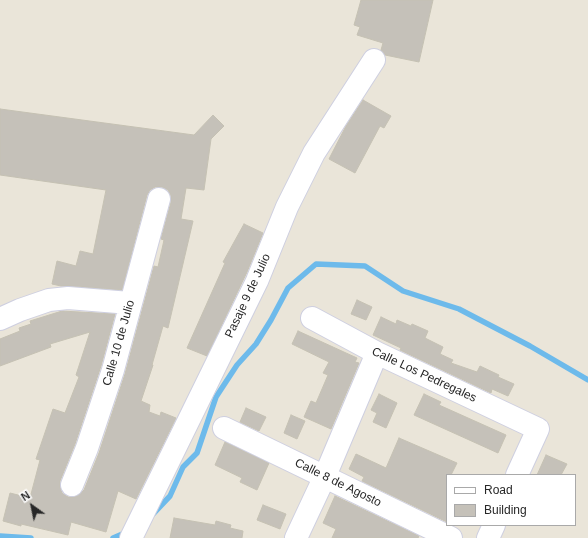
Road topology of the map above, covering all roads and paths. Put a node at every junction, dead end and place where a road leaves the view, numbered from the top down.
1 (374, 60) dead end
2 (159, 199) dead end
3 (130, 303) junction
4 (312, 318) dead end
5 (0, 319) edge
6 (377, 353) junction
7 (224, 428) dead end
8 (517, 474) edge
9 (325, 476) junction
10 (72, 485) dead end
11 (494, 526) edge
12 (131, 538) edge
13 (296, 538) edge
14 (451, 538) edge
15 (488, 538) edge

1 - 12 street, Pasaje 9 de Julio
2 - 3 street, Calle 10 de Julio
3 - 5 street
3 - 10 street, Calle 10 de Julio
4 - 6 street, Calle Los Pedregales
6 - 8 street, Calle Los Pedregales
6 - 9 street
7 - 9 street, Calle 8 de Agosto
9 - 13 street
9 - 14 street, Calle 8 de Agosto
11 - 15 street

